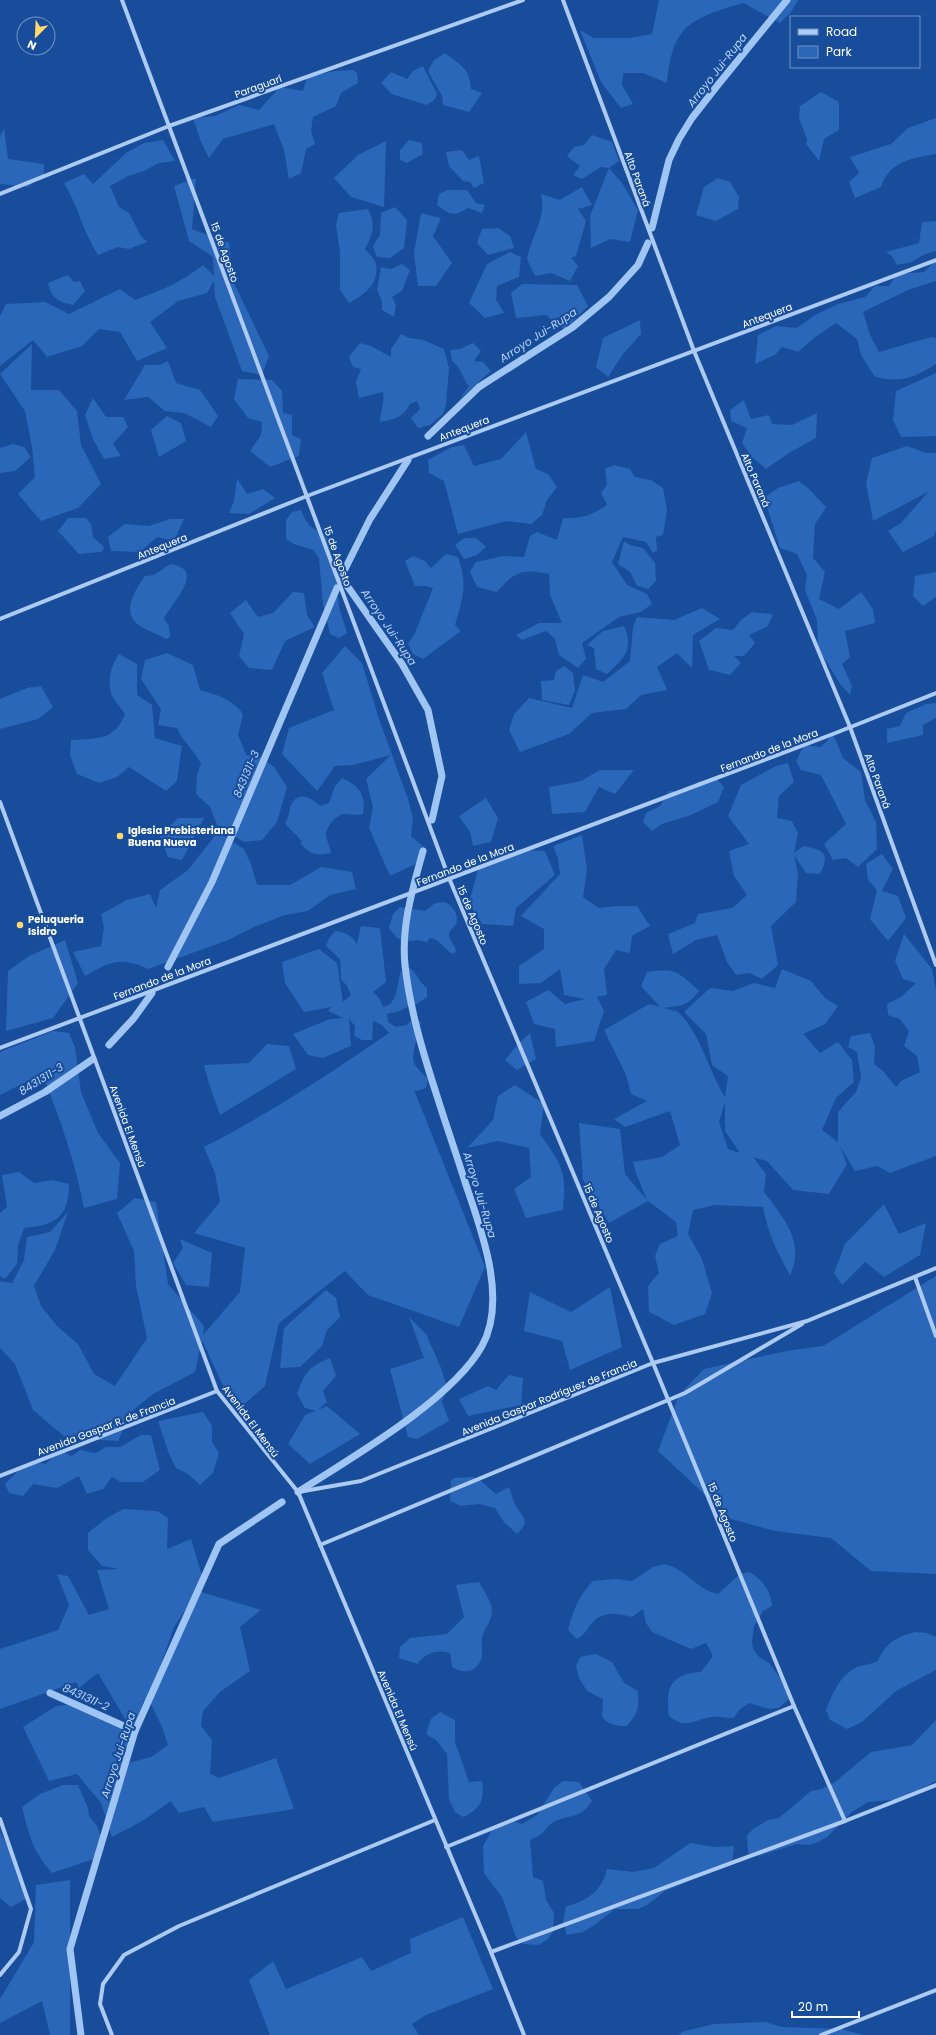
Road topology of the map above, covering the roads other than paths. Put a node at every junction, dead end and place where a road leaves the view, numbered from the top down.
1 (122, 0) edge
2 (523, 0) edge
3 (563, 0) edge
4 (170, 126) junction
5 (0, 194) edge
6 (936, 260) edge
7 (694, 351) junction
8 (307, 496) junction
9 (0, 619) edge
10 (936, 694) edge
11 (850, 727) junction
12 (0, 802) edge
13 (449, 878) junction
14 (936, 965) edge
15 (80, 1018) junction
16 (0, 1048) edge
17 (936, 1268) edge
18 (915, 1277) junction
19 (807, 1321) junction
20 (936, 1336) edge
21 (653, 1363) junction
22 (217, 1392) junction
23 (669, 1400) junction
24 (0, 1476) edge
25 (298, 1492) junction
26 (320, 1545) junction
27 (794, 1706) junction
28 (936, 1785) edge
29 (0, 1819) edge
30 (435, 1820) junction
31 (845, 1821) junction
32 (446, 1847) junction
33 (491, 1952) junction
34 (0, 1975) edge
35 (936, 1990) edge
36 (112, 2035) edge
37 (524, 2035) edge
38 (821, 2035) edge

1 - 4 street, 15 de Agosto
2 - 4 street, Paraguarí
3 - 7 street, Alto Paraná
4 - 5 street, Paraguarí
4 - 8 street, 15 de Agosto
6 - 7 street, Antequera
7 - 8 street, Antequera
7 - 11 street, Alto Paraná
8 - 9 street, Antequera
8 - 13 street, 15 de Agosto
10 - 11 street, Fernando de la Mora
11 - 13 street, Fernando de la Mora
11 - 14 street, Alto Paraná
12 - 15 street, Avenida El Mensú
13 - 15 street, Fernando de la Mora
13 - 21 street, 15 de Agosto
15 - 16 street, Fernando de la Mora
15 - 22 street, Avenida El Mensú
17 - 18 street, Avenida Gaspar Rodríguez de Francia
18 - 19 street, Avenida Gaspar Rodríguez de Francia
18 - 20 street
19 - 21 street, Avenida Gaspar Rodríguez de Francia
19 - 23 street, Avenida Gaspar Rodríguez de Francia
21 - 23 street, 15 de Agosto
21 - 25 street, Avenida Gaspar Rodríguez de Francia
22 - 24 street, Avenida Gaspar R. de Francia
22 - 25 street, Avenida El Mensú
23 - 26 street, Avenida Gaspar Rodríguez de Francia
23 - 27 street, 15 de Agosto
25 - 26 street, Avenida El Mensú
26 - 30 street, Avenida El Mensú
27 - 31 street, 15 de Agosto
27 - 32 street
28 - 31 street
29 - 34 street
30 - 32 street, Avenida El Mensú
30 - 36 street
31 - 33 street
32 - 33 street, Avenida El Mensú
33 - 37 street, Avenida El Mensú
35 - 38 street

